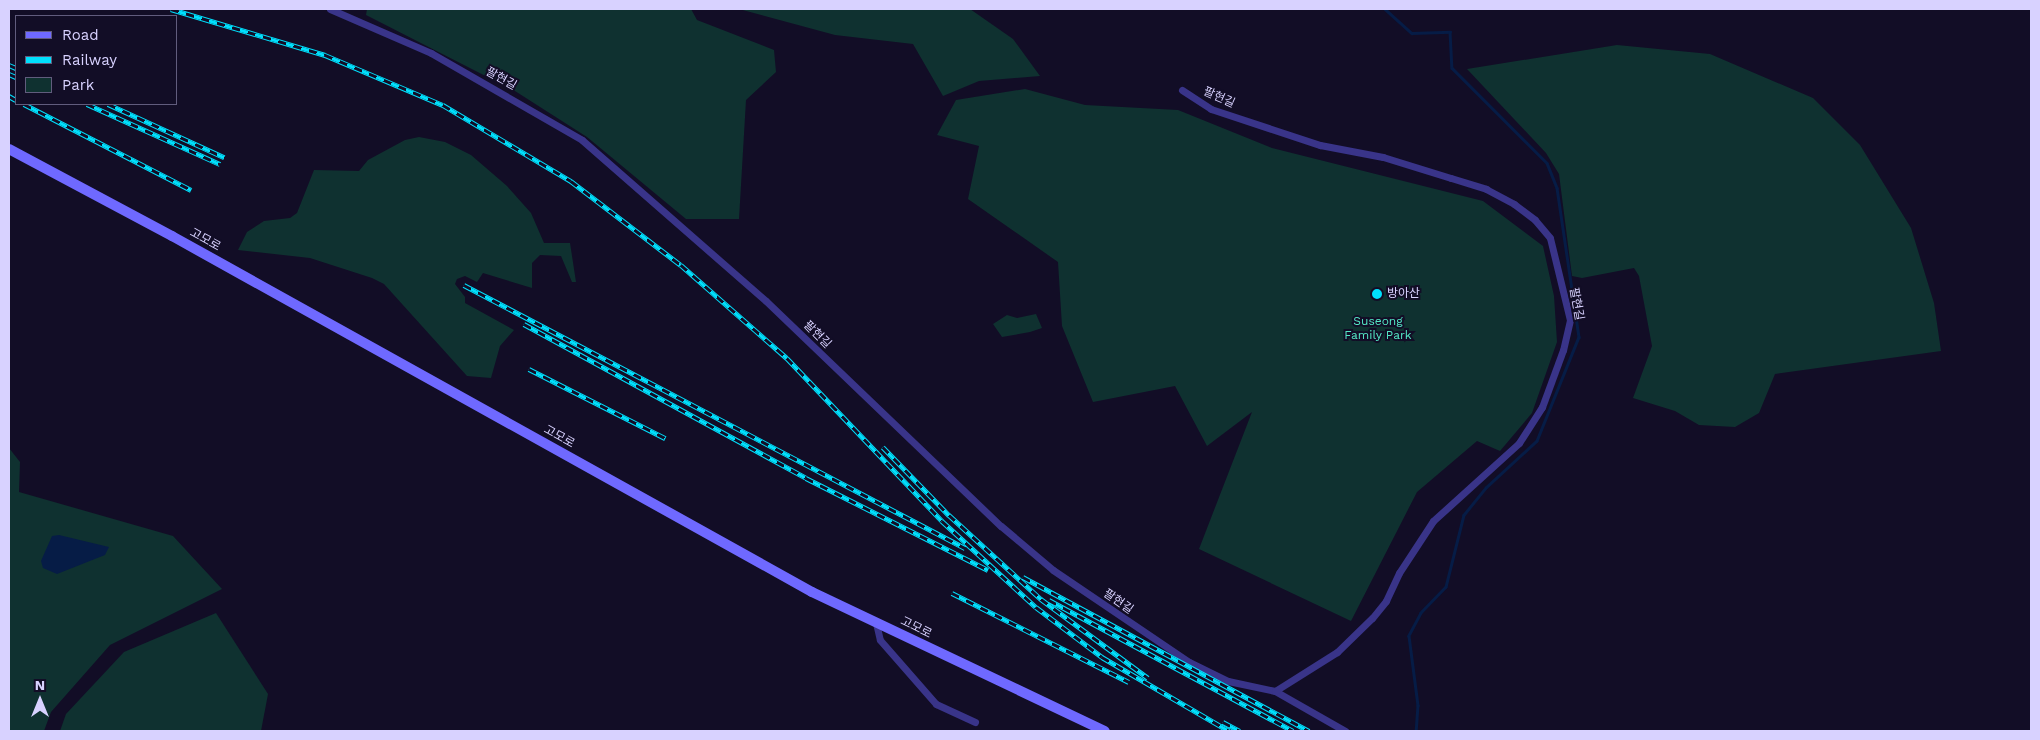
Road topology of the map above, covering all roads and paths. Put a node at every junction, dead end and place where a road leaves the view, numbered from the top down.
1 (330, 9) edge
2 (1182, 90) dead end
3 (9, 149) edge
4 (876, 623) junction
5 (1275, 691) junction
6 (975, 722) dead end
7 (1105, 731) edge
8 (1345, 731) edge

1 - 5 street, 팔현길
2 - 5 street, 팔현길
3 - 4 main road, 고모로
4 - 6 street
4 - 7 main road, 고모로
5 - 8 street, 팔현길

